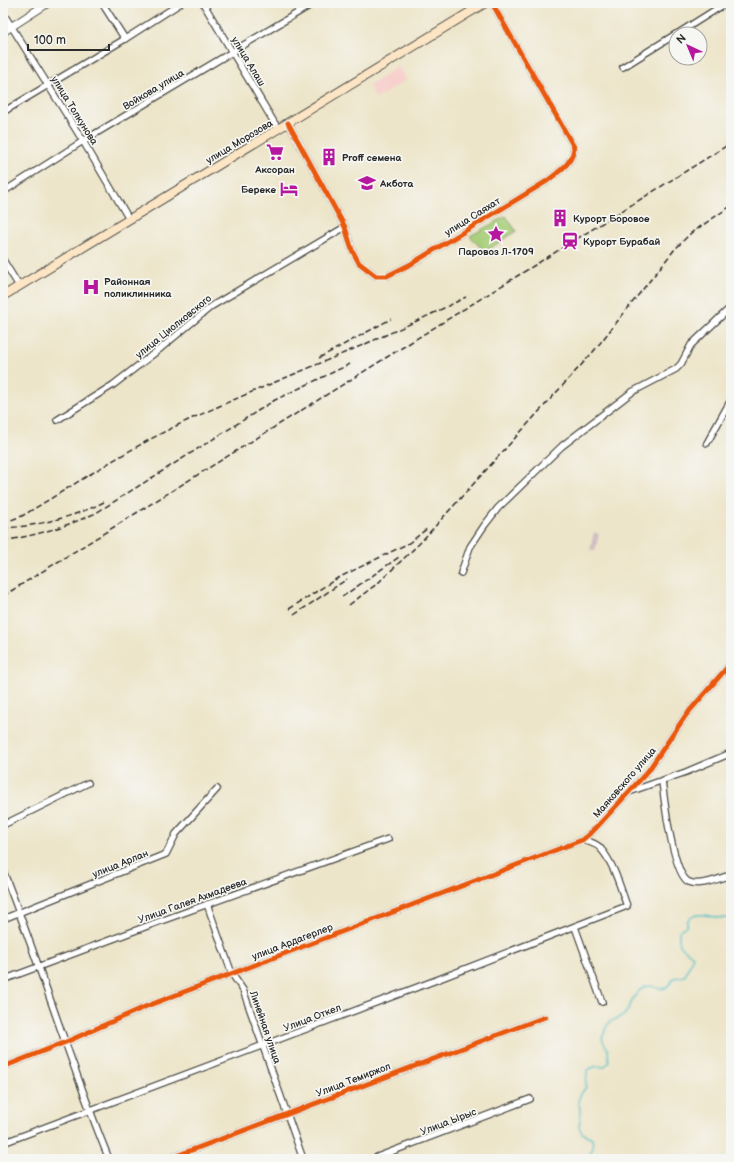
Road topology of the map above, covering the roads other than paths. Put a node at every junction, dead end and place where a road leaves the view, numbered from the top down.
1 (48, 3) edge
2 (102, 3) edge
3 (181, 3) edge
4 (203, 3) edge
5 (314, 3) edge
6 (485, 3) edge
7 (492, 3) edge
8 (726, 3) edge
9 (3, 13) edge
10 (689, 26) edge
11 (12, 27) junction
12 (3, 32) edge
13 (125, 39) junction
14 (668, 39) edge
15 (233, 52) junction
16 (623, 67) dead end
17 (49, 85) junction
18 (3, 112) edge
19 (288, 123) junction
20 (278, 129) junction
21 (83, 141) junction
22 (3, 192) edge
23 (129, 219) junction
24 (345, 227) junction
25 (3, 260) edge
26 (19, 286) junction
27 (3, 296) edge
28 (731, 308) edge
29 (731, 400) edge
30 (57, 420) dead end
31 (707, 443) dead end
32 (461, 573) dead end
33 (731, 663) edge
34 (731, 753) edge
35 (662, 781) junction
36 (88, 783) dead end
37 (217, 789) dead end
38 (627, 793) junction
39 (3, 826) edge
40 (588, 836) joint
41 (388, 839) dead end
42 (582, 840) junction
43 (3, 871) edge
44 (731, 875) edge
45 (207, 904) junction
46 (20, 912) junction
47 (3, 919) edge
48 (575, 927) junction
49 (38, 968) junction
50 (232, 974) junction
51 (3, 980) edge
52 (602, 1002) dead end
53 (545, 1017) dead end
54 (66, 1042) junction
55 (263, 1045) junction
56 (3, 1066) edge
57 (530, 1099) dead end
58 (89, 1109) junction
59 (286, 1114) junction
60 (3, 1143) edge
61 (109, 1159) edge
62 (168, 1159) edge
63 (303, 1159) edge
64 (372, 1159) edge

1 - 11 street
2 - 13 street
3 - 13 street
4 - 15 street, улица Алаш
5 - 15 street, Войкова улица
6 - 19 main road, улица Морозова
7 - 24 street, улица Саяхат
8 - 10 street
9 - 11 street, улица Толкунова
11 - 12 street
11 - 17 street, улица Толкунова
13 - 17 street
14 - 16 street
15 - 20 street, улица Алаш
15 - 21 street, Войкова улица
17 - 18 street
17 - 21 street, улица Толкунова
19 - 20 main road, улица Морозова
19 - 24 street, улица Саяхат
20 - 23 main road, улица Морозова
21 - 22 street, Войкова улица
21 - 23 street, улица Толкунова
23 - 26 main road, улица Морозова
24 - 30 street, улица Циолковского
25 - 26 street
26 - 27 main road, улица Морозова
28 - 32 street
29 - 31 street
33 - 38 street, Маяковского улица
34 - 35 street
35 - 38 street
35 - 44 street
36 - 39 street
37 - 46 street, улица Арлан
38 - 40 street, Маяковского улица
40 - 42 street, улица Ардагерлер
41 - 45 street, Улица Галея Ахмадеева
42 - 48 street, Улица Откел
42 - 50 street, улица Ардагерлер
43 - 46 street
45 - 49 street, Улица Галея Ахмадеева
45 - 50 street, Линейная улица
46 - 47 street, улица Арлан
46 - 49 street
48 - 52 street
48 - 55 street, Улица Откел
49 - 51 street, Улица Галея Ахмадеева
49 - 54 street
50 - 54 street, улица Ардагерлер
50 - 55 street, Линейная улица
53 - 59 street, Улица Темиржол
54 - 56 street, улица Ардагерлер
54 - 58 street
55 - 58 street, Улица Откел
55 - 59 street, Линейная улица
57 - 64 street, Улица Ырыс
58 - 60 street, Улица Откел
58 - 61 street
59 - 62 street, Улица Темиржол
59 - 63 street, Линейная улица

